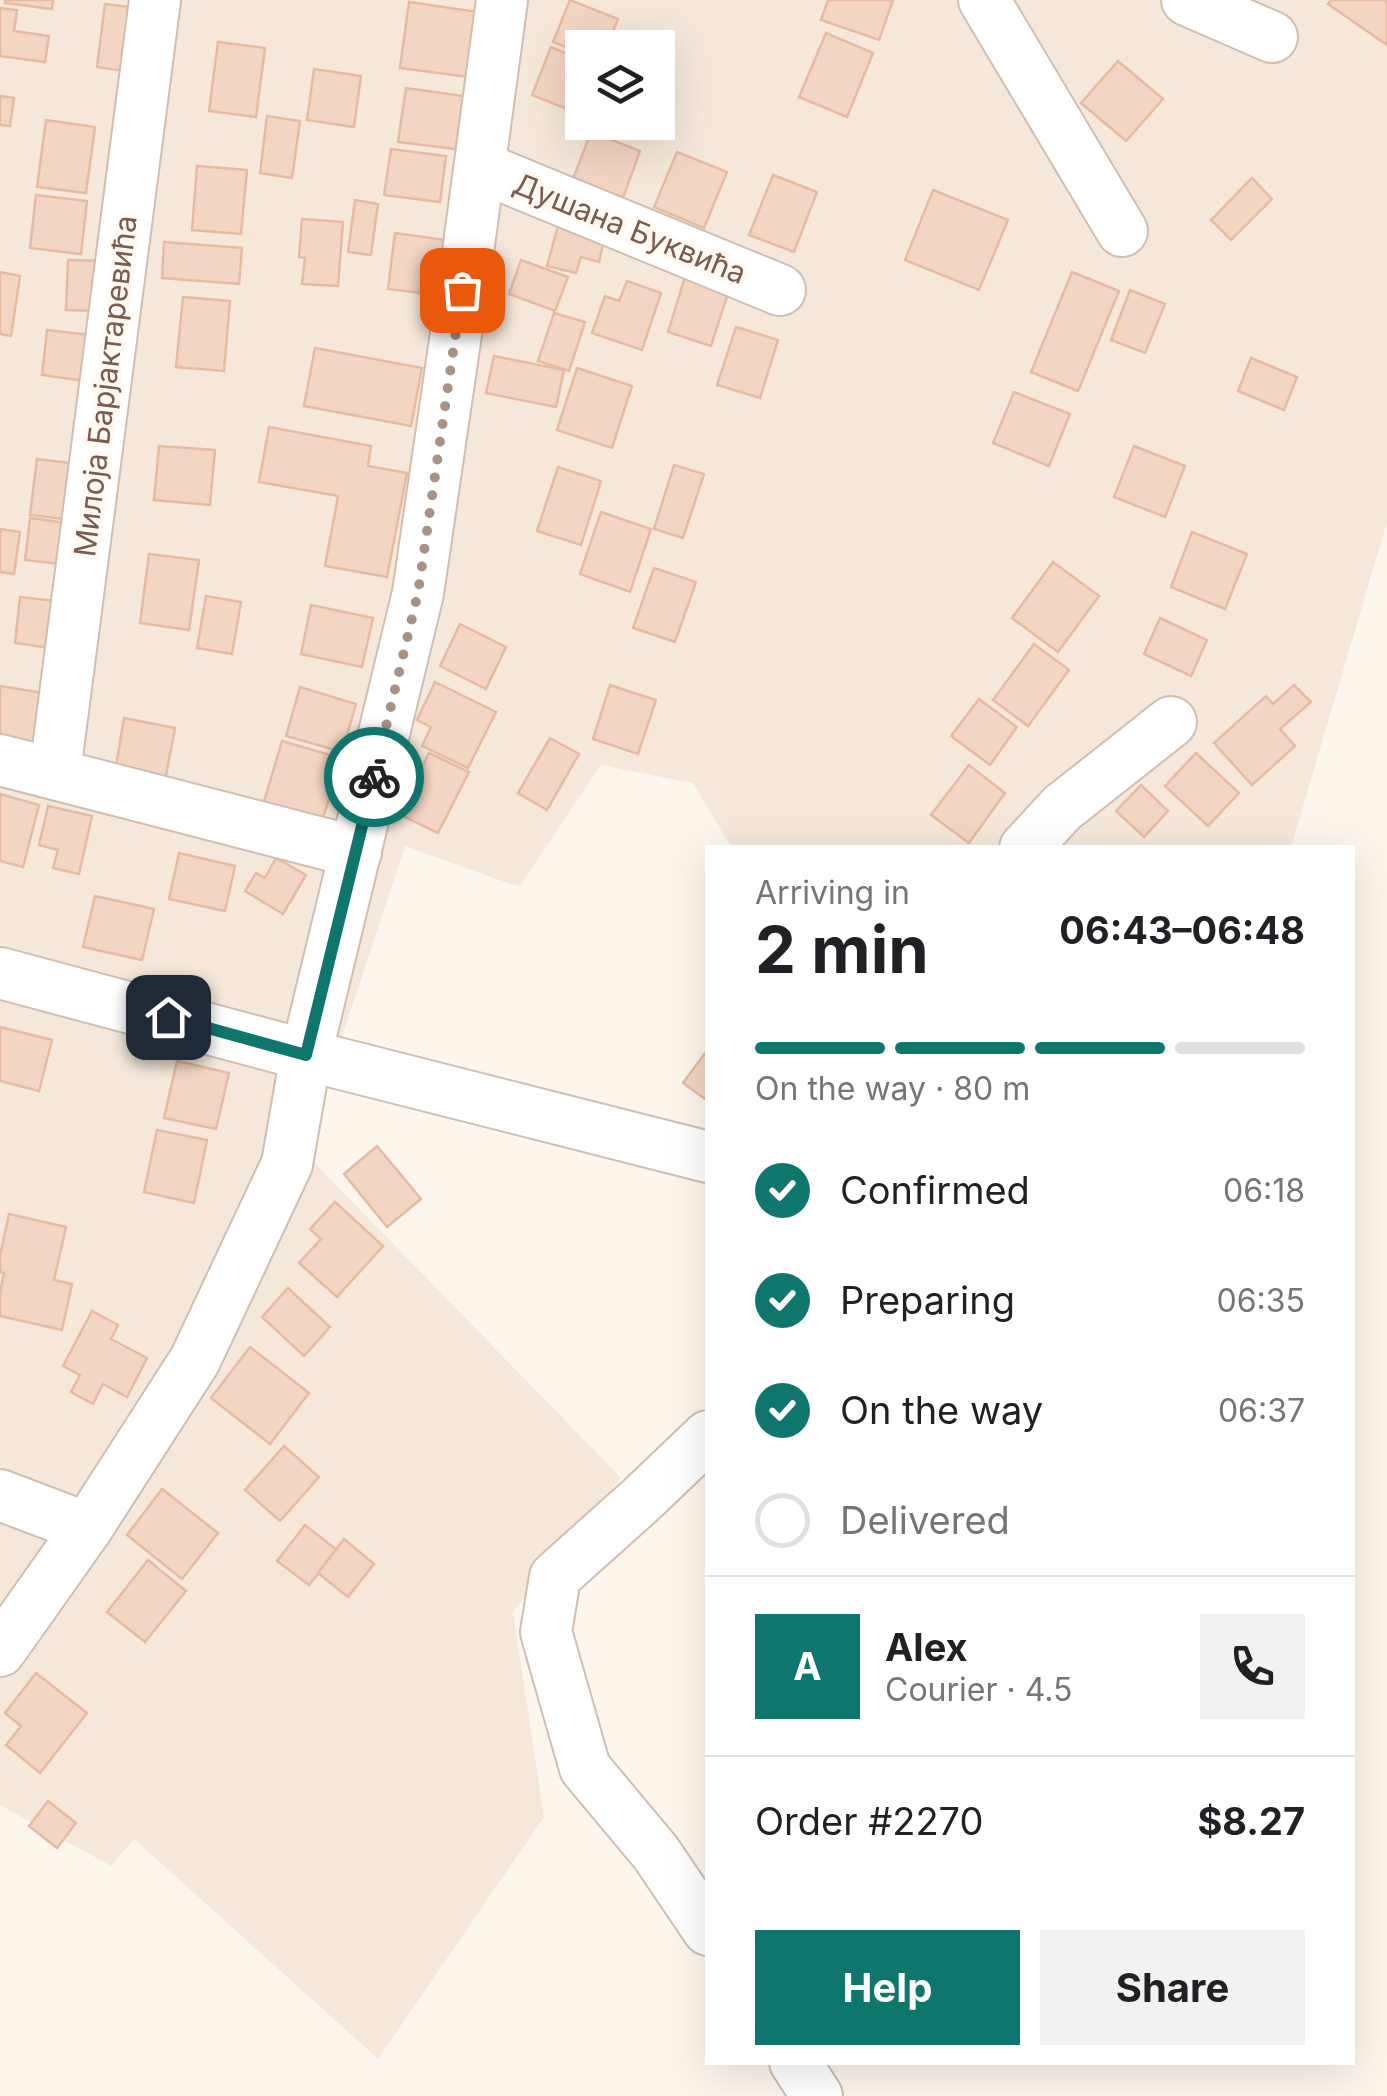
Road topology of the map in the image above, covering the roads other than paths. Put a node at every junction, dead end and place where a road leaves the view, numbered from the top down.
1 (155, 0) edge
2 (502, 0) edge
3 (984, 0) edge
4 (1187, 0) edge
5 (1272, 37) dead end
6 (480, 167) junction
7 (1122, 231) dead end
8 (780, 290) dead end
9 (1170, 722) dead end
10 (0, 760) edge
11 (55, 772) junction
12 (1028, 845) edge
13 (356, 852) junction
14 (0, 973) edge
15 (306, 1055) junction
16 (705, 1156) edge
17 (705, 1439) edge
18 (0, 1494) edge
19 (87, 1528) junction
20 (0, 1651) edge
21 (705, 1926) edge
22 (797, 2065) edge
23 (817, 2096) edge

1 - 11 street, Милоја Барјактаревића
2 - 6 street
3 - 7 street
4 - 5 street
6 - 8 street, Душана Буквића
6 - 13 street
9 - 12 street
10 - 11 street
11 - 13 street
13 - 15 street
14 - 15 street
15 - 16 street
15 - 19 street
17 - 21 street
18 - 19 street
19 - 20 street
22 - 23 street

